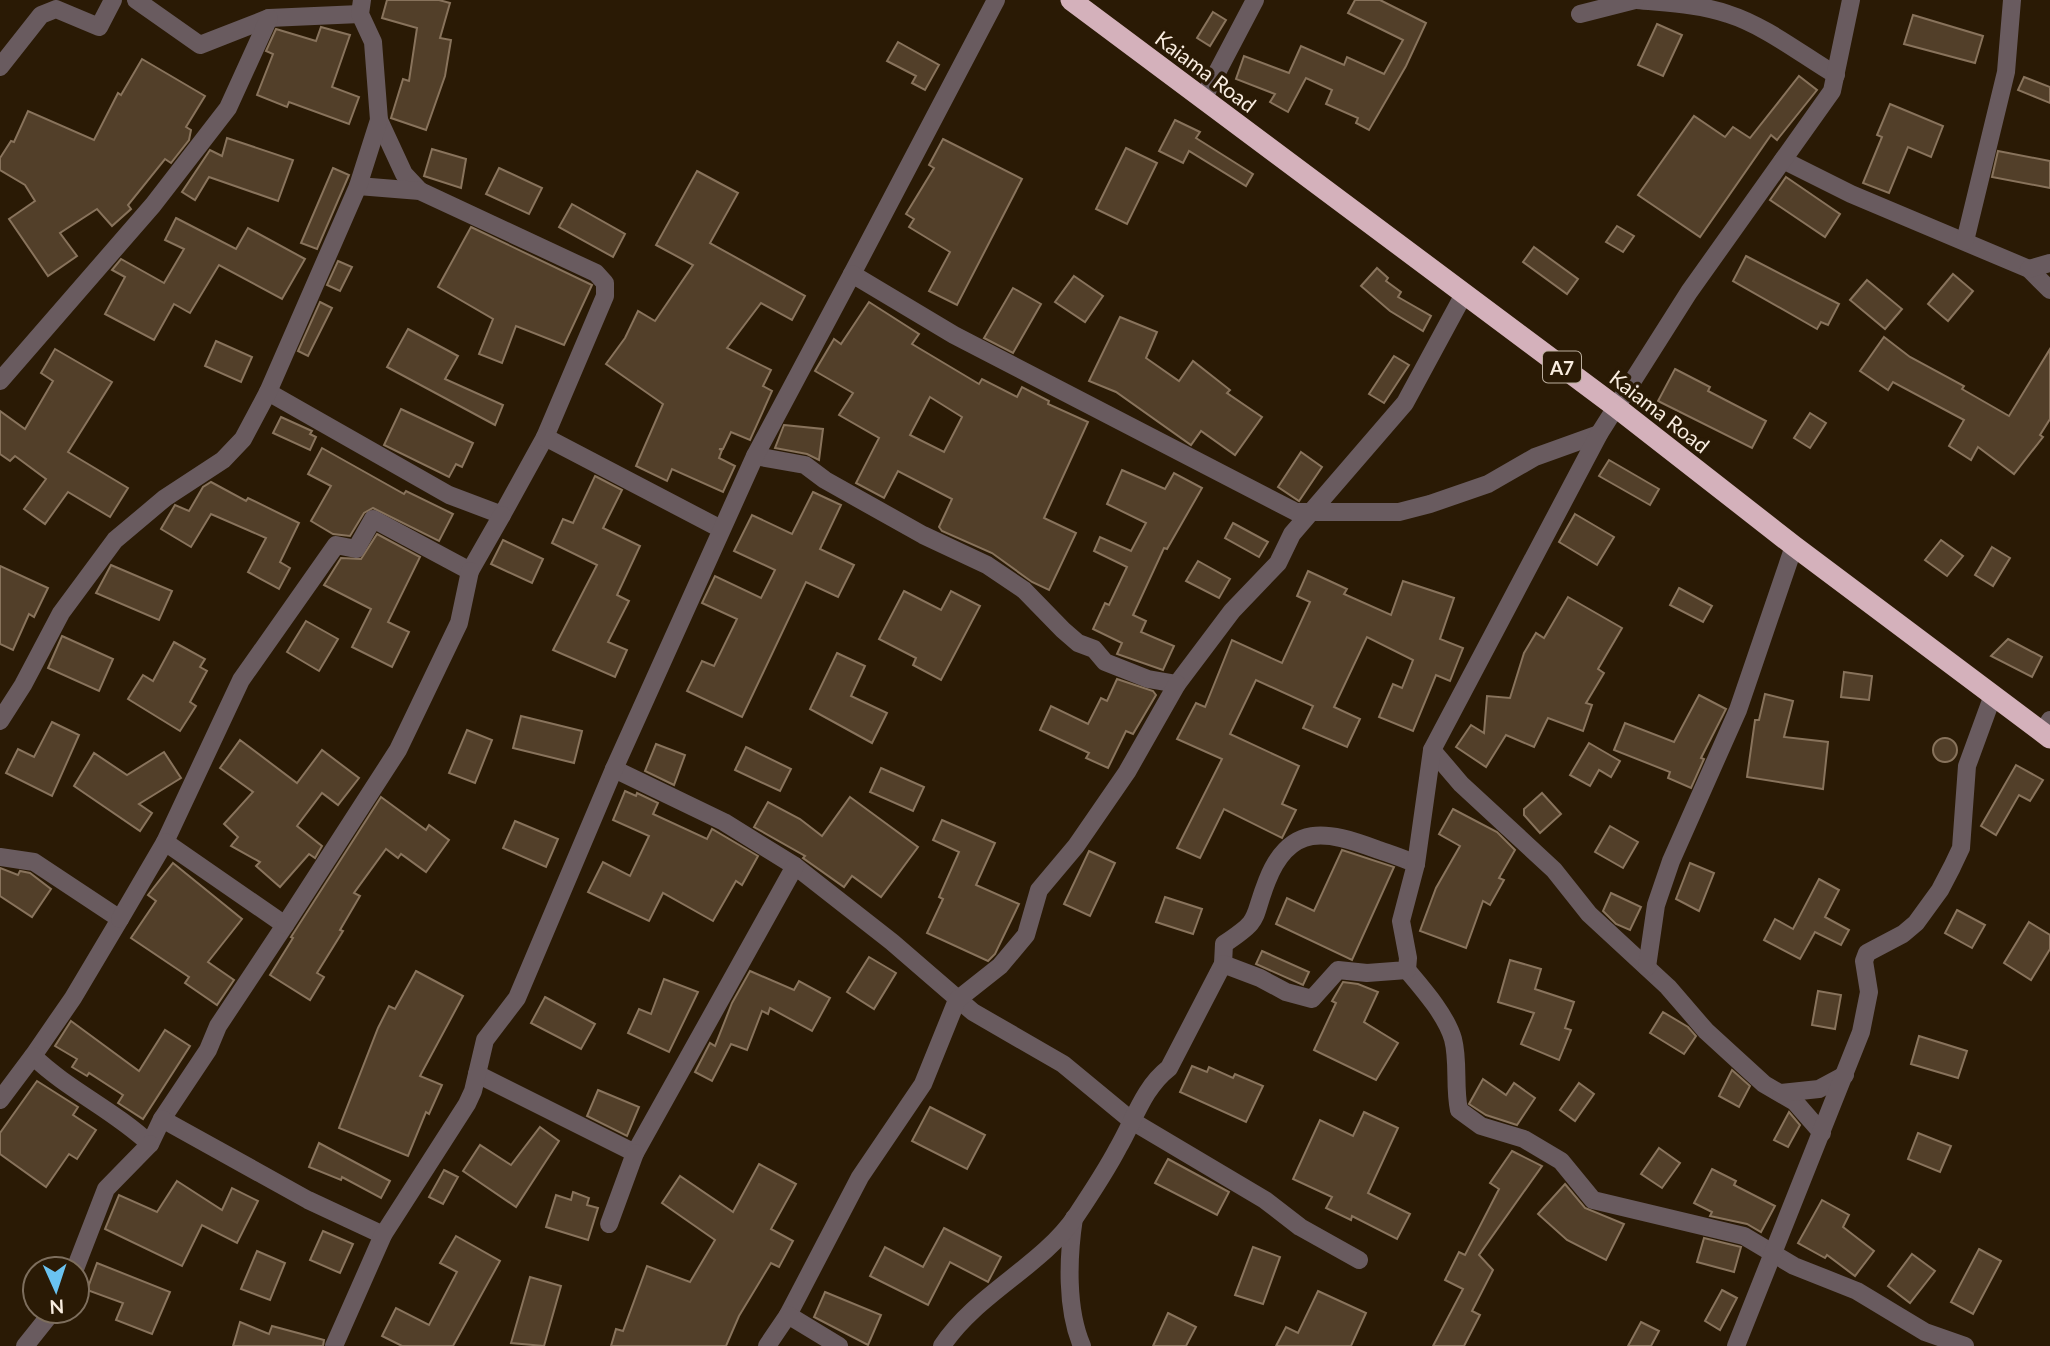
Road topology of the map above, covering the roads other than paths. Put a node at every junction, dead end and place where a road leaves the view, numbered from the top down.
1 (113, 0) edge
2 (136, 0) edge
3 (996, 0) edge
4 (1071, 0) edge
5 (1255, 0) edge
6 (1636, 0) edge
7 (1851, 0) edge
8 (2012, 0) edge
9 (361, 7) edge
10 (1580, 14) dead end
11 (268, 18) junction
12 (0, 67) edge
13 (1836, 75) junction
14 (1203, 99) junction
15 (379, 120) junction
16 (1783, 160) junction
17 (358, 186) junction
18 (420, 191) junction
19 (1965, 241) junction
20 (2050, 263) edge
21 (2029, 269) junction
22 (852, 274) junction
23 (2050, 290) edge
24 (1464, 294) junction
25 (0, 381) edge
26 (268, 392) junction
27 (1616, 407) junction
28 (1599, 434) junction
29 (544, 437) junction
30 (755, 456) junction
31 (1311, 513) junction
32 (502, 514) junction
33 (721, 528) junction
34 (1794, 546) junction
35 (470, 571) junction
36 (1177, 684) junction
37 (1993, 695) junction
38 (0, 721) edge
39 (2048, 730) edge
40 (1432, 750) junction
41 (614, 769) junction
42 (165, 842) junction
43 (0, 857) edge
44 (1416, 864) junction
45 (795, 866) junction
46 (120, 919) junction
47 (285, 925) junction
48 (1223, 964) junction
49 (1647, 967) junction
50 (1407, 970) junction
51 (957, 1000) junction
52 (33, 1055) junction
53 (477, 1074) junction
54 (1845, 1075) junction
55 (1782, 1093) junction
56 (0, 1100) edge
57 (162, 1119) junction
58 (1132, 1121) junction
59 (1822, 1133) junction
60 (150, 1144) junction
61 (635, 1153) junction
62 (1074, 1219) junction
63 (609, 1224) dead end
64 (383, 1235) junction
65 (1772, 1252) junction
66 (80, 1255) edge
67 (1359, 1260) dead end
68 (788, 1315) junction
69 (42, 1325) edge
70 (25, 1346) edge
71 (334, 1346) edge
72 (767, 1346) edge
73 (839, 1346) edge
74 (942, 1346) edge
75 (1082, 1346) edge
76 (1736, 1346) edge
77 (1965, 1346) edge

1 - 12 street
2 - 11 street
3 - 22 street
4 - 14 highway, Kaiama Road / A7
5 - 14 street
6 - 10 street
6 - 13 street
7 - 13 street
8 - 19 street
9 - 11 street
9 - 15 street
11 - 25 street
13 - 16 street
14 - 24 highway, Kaiama Road / A7
15 - 17 street
15 - 18 street
16 - 19 street
16 - 27 street
17 - 18 street
17 - 26 street
18 - 29 street
19 - 21 street
20 - 21 street
21 - 23 street
22 - 30 street
22 - 31 street
24 - 27 highway, Kaiama Road / A7
24 - 31 street
26 - 32 street
26 - 38 street
27 - 28 street
27 - 34 highway, Kaiama Road / A7
28 - 31 street
28 - 40 street
29 - 32 street
29 - 33 street
30 - 33 street
30 - 36 street
31 - 36 street
32 - 35 street
33 - 41 street
34 - 37 highway, Kaiama Road / A7
34 - 49 street
35 - 42 street
35 - 47 street
36 - 51 street
37 - 39 highway, Kaiama Road / A7
37 - 54 street
40 - 44 street
40 - 49 street
41 - 45 street
41 - 53 street
42 - 46 street
42 - 47 street
43 - 46 street
44 - 48 street
44 - 50 street
45 - 51 street
45 - 61 street
46 - 52 street
47 - 57 street
48 - 50 street
48 - 58 street
49 - 55 street
50 - 65 street
51 - 58 street
51 - 68 street
52 - 56 street
52 - 60 street
53 - 61 street
53 - 64 street
54 - 55 street
54 - 59 street
55 - 59 street
57 - 60 street
57 - 64 street
58 - 62 street
58 - 67 street
59 - 65 street
60 - 66 street
61 - 63 street
62 - 74 street
62 - 75 street
64 - 71 street
65 - 76 street
65 - 77 street
68 - 72 street
68 - 73 street
69 - 70 street

